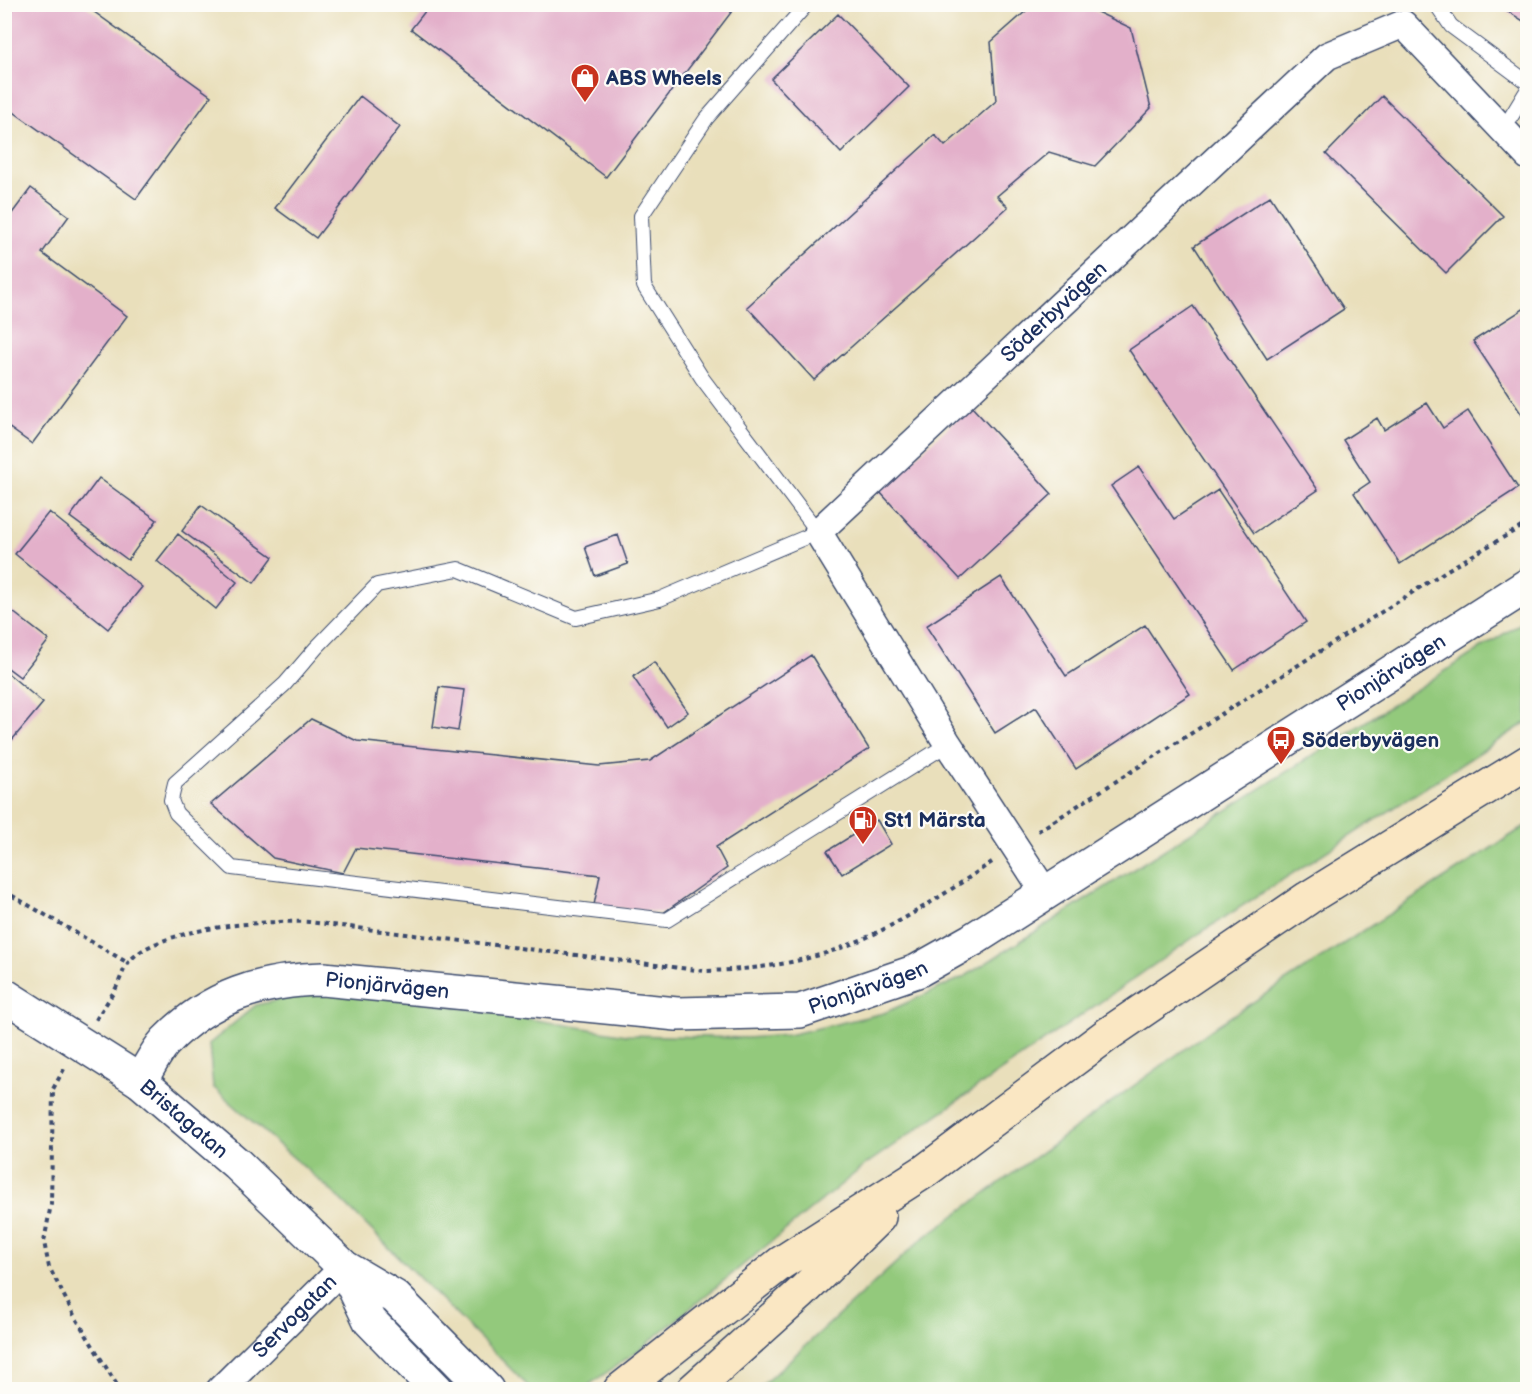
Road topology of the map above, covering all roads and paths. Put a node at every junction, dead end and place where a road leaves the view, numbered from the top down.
1 (807, 4) edge
2 (1436, 4) edge
3 (1527, 83) edge
4 (1527, 89) edge
5 (1503, 130) junction
6 (1527, 156) edge
7 (1527, 522) edge
8 (818, 532) junction
9 (1527, 585) edge
10 (948, 744) junction
11 (1527, 762) edge
12 (1016, 846) junction
13 (4, 891) edge
14 (1044, 891) junction
15 (128, 963) junction
16 (4, 995) edge
17 (80, 1043) junction
18 (140, 1081) junction
19 (925, 1171) junction
20 (344, 1268) junction
21 (120, 1389) edge
22 (220, 1389) edge
23 (437, 1389) edge
24 (487, 1389) edge
25 (620, 1389) edge
26 (693, 1389) edge

1 - 8 lane
2 - 3 lane
4 - 5 lane
5 - 6 street, Söderbyvägen
5 - 8 street, Söderbyvägen
7 - 12 path
8 - 10 street
8 - 10 lane
9 - 14 street, Pionjärvägen
10 - 12 street
11 - 19 main road
12 - 14 street
12 - 15 path
13 - 15 path
14 - 18 street, Pionjärvägen
15 - 17 path
16 - 17 street, Bristagatan
17 - 18 street, Bristagatan
17 - 21 path
18 - 20 street, Bristagatan
19 - 25 main road
19 - 26 main road
20 - 22 street, Servogatan
20 - 23 street, Bristagatan
20 - 24 street, Bristagatan

